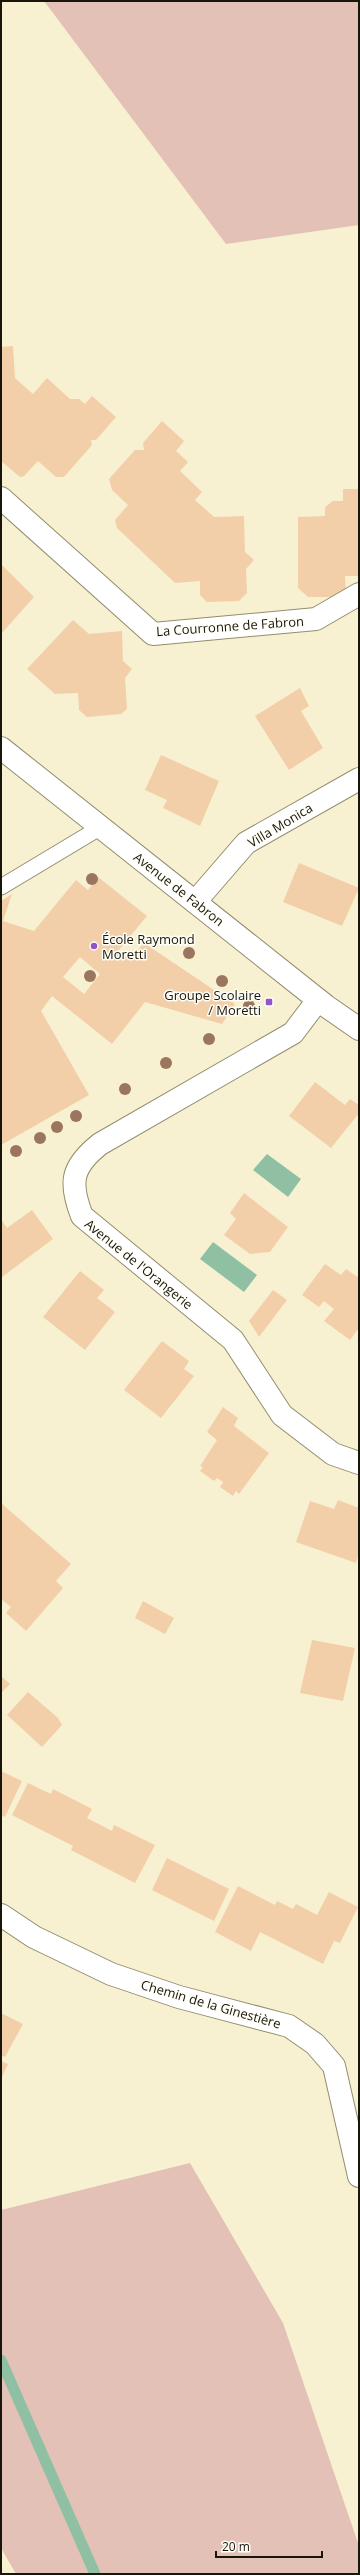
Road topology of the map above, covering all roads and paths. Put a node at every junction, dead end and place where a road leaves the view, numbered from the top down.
1 (1, 498) edge
2 (359, 594) edge
3 (1, 748) edge
4 (359, 779) edge
5 (101, 827) junction
6 (1, 887) edge
7 (195, 902) junction
8 (318, 1000) junction
9 (359, 1029) edge
10 (359, 1463) edge
11 (1, 1915) edge
12 (359, 2176) edge

1 - 2 street, La Courronne de Fabron
3 - 5 street, Avenue de Fabron
4 - 7 street, Villa Monica
5 - 6 lane
5 - 7 street, Avenue de Fabron
7 - 8 street, Avenue de Fabron
8 - 9 street, Avenue de Fabron
8 - 10 street, Avenue de l'Orangerie
11 - 12 street, Chemin de la Ginestière

